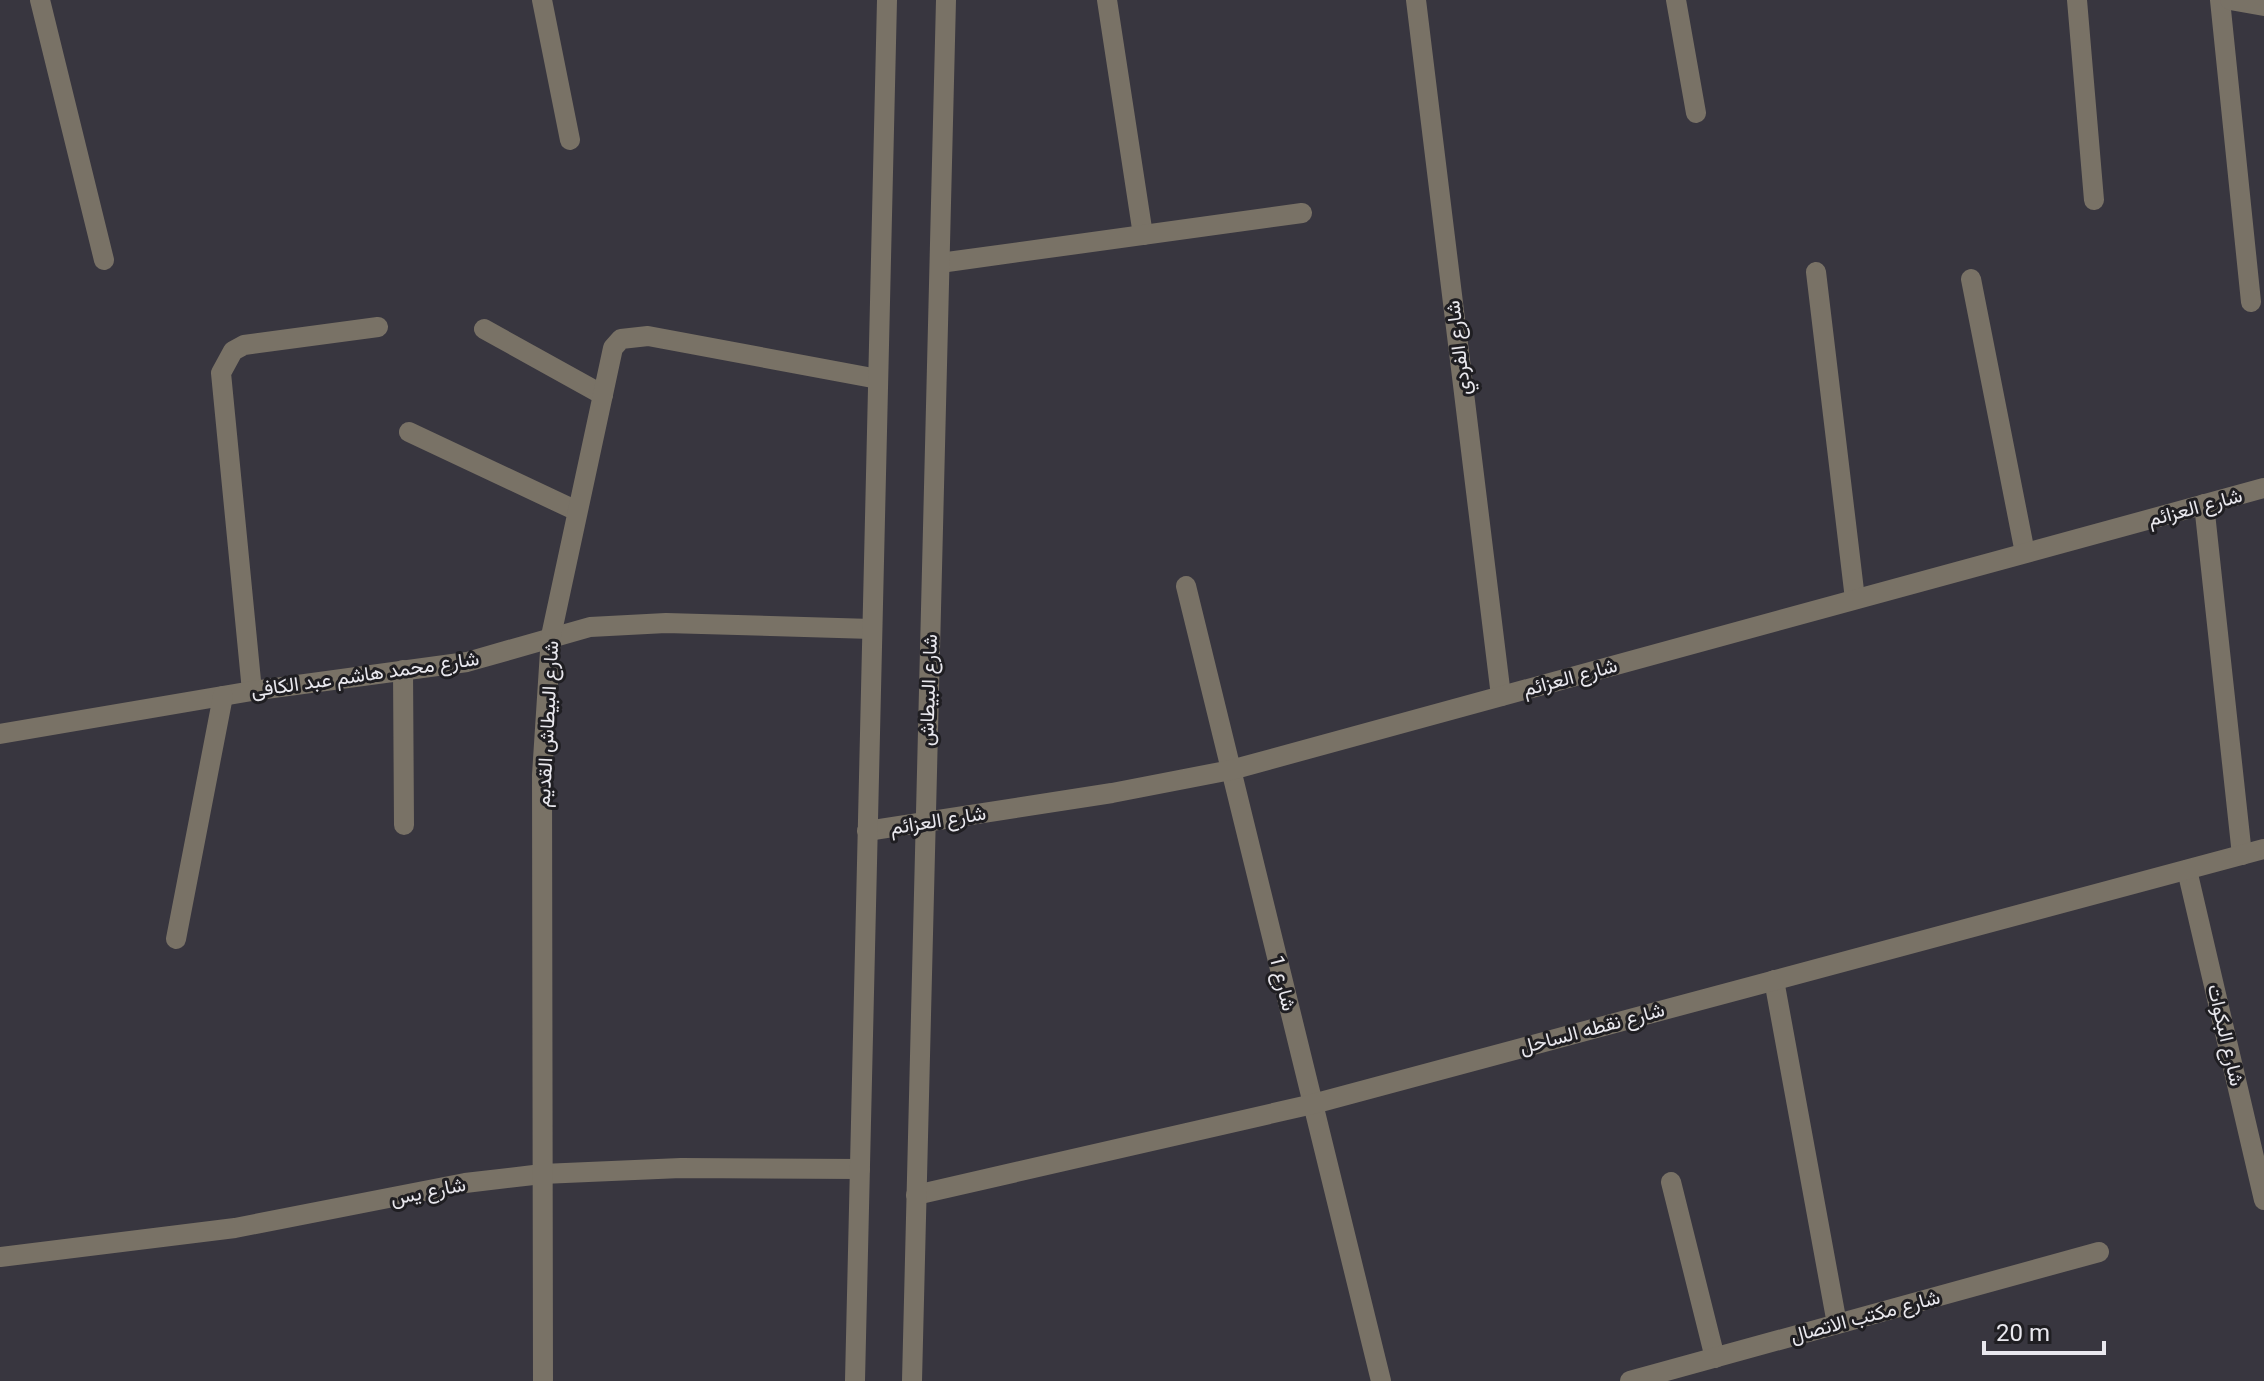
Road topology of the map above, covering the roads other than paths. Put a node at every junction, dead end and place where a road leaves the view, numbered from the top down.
1 (40, 0) edge
2 (542, 0) edge
3 (887, 0) edge
4 (946, 0) edge
5 (1107, 0) edge
6 (1416, 0) edge
7 (1676, 0) edge
8 (2077, 0) edge
9 (2220, 0) edge
10 (2230, 0) edge
11 (2264, 6) edge
12 (1696, 113) dead end
13 (570, 140) dead end
14 (2094, 200) dead end
15 (1302, 213) dead end
16 (1143, 235) junction
17 (104, 260) dead end
18 (940, 263) junction
19 (1816, 272) dead end
20 (1971, 279) dead end
21 (2251, 302) dead end
22 (378, 327) dead end
23 (484, 329) dead end
24 (878, 379) junction
25 (603, 395) junction
26 (409, 432) dead end
27 (2264, 488) edge
28 (2204, 504) junction
29 (577, 511) junction
30 (2025, 553) junction
31 (1186, 586) dead end
32 (1855, 599) junction
33 (872, 629) junction
34 (551, 636) junction
35 (403, 670) junction
36 (252, 691) junction
37 (223, 696) junction
38 (1501, 696) junction
39 (0, 734) edge
40 (1231, 770) junction
41 (925, 822) junction
42 (404, 825) dead end
43 (867, 831) junction
44 (2264, 849) edge
45 (2242, 855) junction
46 (2187, 870) junction
47 (176, 939) dead end
48 (1774, 980) junction
49 (1313, 1104) junction
50 (860, 1169) junction
51 (542, 1174) junction
52 (1671, 1182) dead end
53 (916, 1195) junction
54 (2264, 1200) edge
55 (2099, 1252) dead end
56 (0, 1257) edge
57 (1837, 1324) junction
58 (1715, 1358) junction
59 (543, 1381) edge
60 (855, 1381) edge
61 (912, 1381) edge
62 (1381, 1381) edge
63 (1630, 1381) edge

1 - 17 street
2 - 13 street
3 - 24 street
4 - 18 street, شارع البيطاش
5 - 16 street
6 - 38 street, شارع الفردي
7 - 12 street
8 - 14 street
9 - 21 street
10 - 11 street
15 - 16 street
16 - 18 street
18 - 41 street, شارع البيطاش
19 - 32 street
20 - 30 street
22 - 36 street
23 - 25 street
24 - 25 street, شارع البيطاش القديم
24 - 33 street
25 - 29 street, شارع البيطاش القديم
26 - 29 street
27 - 28 street, شارع العزائم
28 - 30 street, شارع العزائم
28 - 45 street
29 - 34 street, شارع البيطاش القديم
30 - 32 street, شارع العزائم
31 - 40 street, شارع 1
32 - 38 street, شارع العزائم
33 - 34 street, شارع محمد هاشم عبد الكافى
33 - 43 street
34 - 35 street, شارع محمد هاشم عبد الكافى
34 - 51 street, شارع البيطاش القديم
35 - 36 street, شارع محمد هاشم عبد الكافى
35 - 42 street
36 - 37 street, شارع محمد هاشم عبد الكافى
37 - 39 street, شارع محمد هاشم عبد الكافى
37 - 47 street
38 - 40 street, شارع العزائم
40 - 41 street, شارع العزائم
40 - 49 street, شارع 1
41 - 43 street, شارع العزائم
41 - 53 street, شارع البيطاش
43 - 50 street
44 - 45 street, شارع نقطه الساحل
45 - 46 street, شارع نقطه الساحل
46 - 48 street, شارع نقطه الساحل
46 - 54 street, شارع البكوات
48 - 49 street, شارع نقطه الساحل
48 - 57 street
49 - 53 street, شارع نقطه الساحل
49 - 62 street, شارع 1
50 - 51 street, شارع يس
50 - 60 street
51 - 56 street, شارع يس
51 - 59 street, شارع البيطاش القديم
52 - 58 street
53 - 61 street, شارع البيطاش
55 - 57 street, شارع مكتب الاتصال
57 - 58 street, شارع مكتب الاتصال
58 - 63 street, شارع مكتب الاتصال

